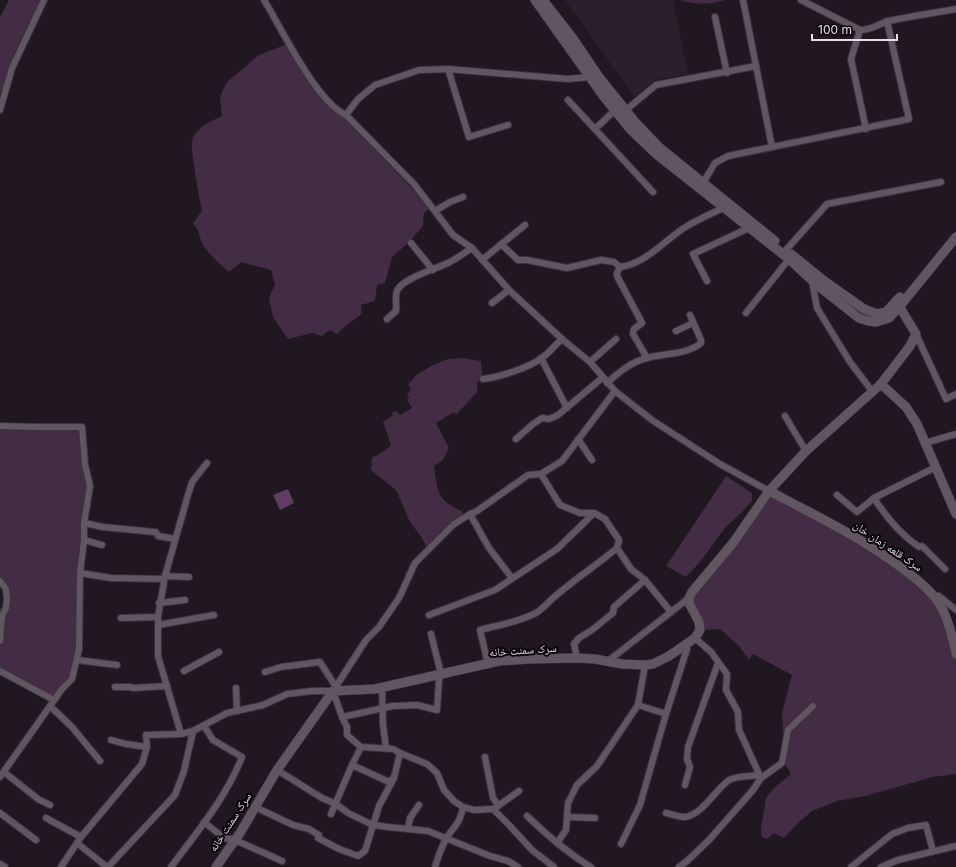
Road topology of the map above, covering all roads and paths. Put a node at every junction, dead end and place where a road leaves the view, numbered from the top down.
1 (44, 0) edge
2 (272, 0) edge
3 (535, 0) edge
4 (543, 0) edge
5 (744, 0) edge
6 (801, 0) edge
7 (265, 2) edge
8 (956, 9) edge
9 (715, 17) dead end
10 (888, 22) junction
11 (860, 30) junction
12 (756, 66) junction
13 (448, 69) junction
14 (727, 73) junction
15 (590, 77) junction
16 (568, 100) dead end
17 (0, 110) edge
18 (626, 110) junction
19 (617, 112) junction
20 (346, 115) junction
21 (508, 125) dead end
22 (595, 129) junction
23 (866, 129) junction
24 (772, 147) junction
25 (941, 182) dead end
26 (703, 183) junction
27 (653, 192) dead end
28 (463, 197) dead end
29 (726, 205) junction
30 (435, 211) junction
31 (524, 225) dead end
32 (749, 228) junction
33 (956, 230) edge
34 (956, 237) edge
35 (411, 243) dead end
36 (500, 244) junction
37 (472, 248) junction
38 (786, 250) junction
39 (789, 259) junction
40 (482, 260) junction
41 (620, 267) junction
42 (433, 270) junction
43 (707, 281) dead end
44 (817, 285) junction
45 (509, 290) junction
46 (492, 303) dead end
47 (898, 304) junction
48 (746, 313) dead end
49 (690, 315) dead end
50 (387, 319) dead end
51 (693, 323) junction
52 (676, 331) dead end
53 (916, 334) junction
54 (562, 339) junction
55 (616, 339) dead end
56 (541, 358) junction
57 (647, 358) junction
58 (590, 362) junction
59 (483, 379) dead end
60 (605, 380) junction
61 (881, 384) junction
62 (615, 391) junction
63 (872, 391) junction
64 (956, 394) edge
65 (567, 408) junction
66 (785, 416) dead end
67 (0, 426) edge
68 (956, 434) edge
69 (516, 439) dead end
70 (578, 439) junction
71 (925, 443) junction
72 (806, 451) junction
73 (592, 460) dead end
74 (207, 463) dead end
75 (936, 467) junction
76 (541, 474) junction
77 (769, 491) junction
78 (837, 495) dead end
79 (952, 496) edge
80 (874, 498) junction
81 (594, 513) junction
82 (470, 514) junction
83 (956, 514) edge
84 (84, 523) junction
85 (175, 539) junction
86 (84, 540) junction
87 (102, 545) dead end
88 (617, 548) junction
89 (944, 569) dead end
90 (80, 573) junction
91 (165, 577) junction
92 (189, 577) dead end
93 (512, 578) junction
94 (645, 580) junction
95 (0, 581) edge
96 (932, 595) junction
97 (689, 598) junction
98 (185, 600) dead end
99 (160, 604) junction
100 (3, 608) edge
101 (956, 610) edge
102 (671, 612) junction
103 (214, 615) dead end
104 (429, 615) dead end
105 (158, 617) junction
106 (121, 618) dead end
107 (158, 625) junction
108 (431, 634) dead end
109 (691, 640) junction
110 (0, 641) edge
111 (219, 652) dead end
112 (956, 654) edge
113 (577, 658) junction
114 (77, 660) junction
115 (608, 661) junction
116 (718, 663) junction
117 (488, 664) junction
118 (117, 665) dead end
119 (645, 665) junction
120 (0, 671) edge
121 (184, 671) dead end
122 (266, 672) dead end
123 (441, 674) junction
124 (167, 686) junction
125 (115, 687) dead end
126 (236, 688) dead end
127 (382, 688) junction
128 (334, 689) junction
129 (54, 700) junction
130 (638, 705) junction
131 (50, 706) junction
132 (813, 706) dead end
133 (383, 708) junction
134 (237, 711) junction
135 (666, 714) junction
136 (342, 717) junction
137 (204, 726) junction
138 (192, 731) junction
139 (181, 734) junction
140 (111, 740) dead end
141 (147, 747) junction
142 (361, 747) junction
143 (386, 747) junction
144 (400, 753) junction
145 (485, 757) dead end
146 (100, 761) dead end
147 (352, 766) junction
148 (277, 770) junction
149 (2, 775) edge
150 (760, 776) junction
151 (394, 778) junction
152 (685, 785) dead end
153 (520, 791) dead end
154 (336, 804) junction
155 (50, 805) dead end
156 (419, 805) dead end
157 (255, 807) junction
158 (464, 807) junction
159 (495, 807) junction
160 (0, 813) edge
161 (666, 813) dead end
162 (331, 814) dead end
163 (527, 816) dead end
164 (566, 816) junction
165 (46, 818) dead end
166 (595, 818) dead end
167 (204, 822) junction
168 (373, 824) junction
169 (408, 829) junction
170 (446, 839) junction
171 (36, 840) dead end
172 (79, 840) junction
173 (235, 840) junction
174 (557, 843) junction
175 (621, 844) dead end
176 (956, 846) edge
177 (933, 851) junction
178 (282, 861) dead end
179 (0, 864) edge
180 (688, 864) edge
181 (5, 867) edge
182 (61, 867) edge
183 (108, 867) edge
184 (171, 867) edge
185 (216, 867) edge
186 (435, 867) edge
187 (518, 867) edge
188 (554, 867) edge
189 (591, 867) edge
190 (679, 867) edge
191 (851, 867) edge
192 (881, 867) edge

1 - 17 street
2 - 7 street
3 - 15 street
4 - 18 street
5 - 12 street
6 - 11 street
7 - 20 street
8 - 10 street
9 - 14 street
10 - 11 street
10 - 23 street
11 - 23 street
12 - 14 street
12 - 24 street
13 - 15 street
13 - 20 street
13 - 21 street
14 - 18 street
15 - 19 street
16 - 22 street
18 - 26 street
19 - 22 street
19 - 29 street
20 - 30 street
22 - 27 street
23 - 24 street
24 - 26 street
25 - 38 street
26 - 29 street
28 - 30 street
29 - 32 street
29 - 38 street
29 - 41 street
30 - 37 street
31 - 36 street
32 - 39 street
32 - 43 street
33 - 47 street
34 - 47 street
35 - 42 street
36 - 40 street
36 - 41 street
37 - 40 street
37 - 42 street
38 - 47 street
39 - 44 street
39 - 48 street
40 - 45 street
41 - 57 street
42 - 50 street
44 - 47 street
44 - 63 street
45 - 46 street
45 - 54 street
47 - 53 street
49 - 51 street
51 - 52 street
51 - 57 street
53 - 61 street
53 - 64 street
54 - 56 street
54 - 58 street
55 - 58 street
56 - 59 street
56 - 65 street
57 - 60 street
58 - 60 street
60 - 62 street
60 - 65 street
61 - 63 street
61 - 71 street
62 - 70 street
62 - 77 street
63 - 72 street
65 - 69 street
66 - 72 street
67 - 84 street
68 - 71 street
70 - 73 street
70 - 76 street
71 - 75 street
72 - 77 street
74 - 85 street
75 - 79 street
75 - 80 street
76 - 81 street
76 - 82 street
77 - 96 street, سرک قلعه زمان خان
77 - 97 street
78 - 80 street
79 - 83 street
80 - 89 street
81 - 88 street
81 - 93 street
82 - 93 street
82 - 128 street
84 - 85 street
84 - 86 street
85 - 91 street
86 - 87 street
86 - 90 street
88 - 94 street
88 - 117 street
90 - 91 street
90 - 114 street
91 - 92 street
91 - 99 street
93 - 104 street
94 - 102 street
94 - 113 street
95 - 100 street
96 - 101 street
96 - 112 street, سرک قلعه زمان خان
97 - 102 street
97 - 109 street
98 - 99 street
99 - 105 street
100 - 110 street
102 - 115 street
103 - 107 street
105 - 106 street
105 - 107 street
107 - 124 street
108 - 123 street
109 - 116 street
109 - 119 street, سرک سمنت خانه
109 - 135 street
111 - 121 street
113 - 115 street, سرک سمنت خانه
113 - 117 street, سرک سمنت خانه
114 - 118 street
114 - 129 street
115 - 119 street, سرک سمنت خانه
116 - 150 street
116 - 152 street
117 - 123 street, سرک سمنت خانه
119 - 130 street
120 - 129 street
122 - 128 street
123 - 127 street, سرک سمنت خانه
123 - 133 street
124 - 125 street
124 - 139 street
126 - 134 street
127 - 128 street, سرک سمنت خانه
127 - 133 street
128 - 134 street
128 - 136 street
128 - 148 street, سرک سمنت خانه
129 - 131 street
130 - 135 street
130 - 164 street
131 - 146 street
131 - 149 street
132 - 150 street
133 - 136 street
133 - 143 street
134 - 137 street
135 - 175 street
136 - 142 street
137 - 138 street
137 - 167 street
138 - 139 street
138 - 183 street
139 - 141 street
140 - 141 street
141 - 172 street
142 - 143 street
142 - 147 street
143 - 144 street
144 - 151 street
144 - 158 street
145 - 159 street
147 - 151 street
147 - 154 street
148 - 154 street
148 - 157 street, سرک سمنت خانه
149 - 155 street
150 - 161 street
150 - 180 street
151 - 168 street
153 - 159 street
154 - 162 street
154 - 168 street
156 - 169 street
157 - 168 street
157 - 173 street, سرک سمنت خانه
158 - 159 street
158 - 170 street
159 - 188 street
160 - 171 street
163 - 174 street
164 - 166 street
164 - 174 street
165 - 172 street
167 - 173 street
167 - 184 street
168 - 169 street
169 - 170 street
170 - 186 street
170 - 187 street
172 - 182 street
172 - 183 street
173 - 178 street
173 - 185 street, سرک سمنت خانه
174 - 189 street
176 - 177 street
177 - 191 street
177 - 192 street
179 - 181 street
180 - 190 street

